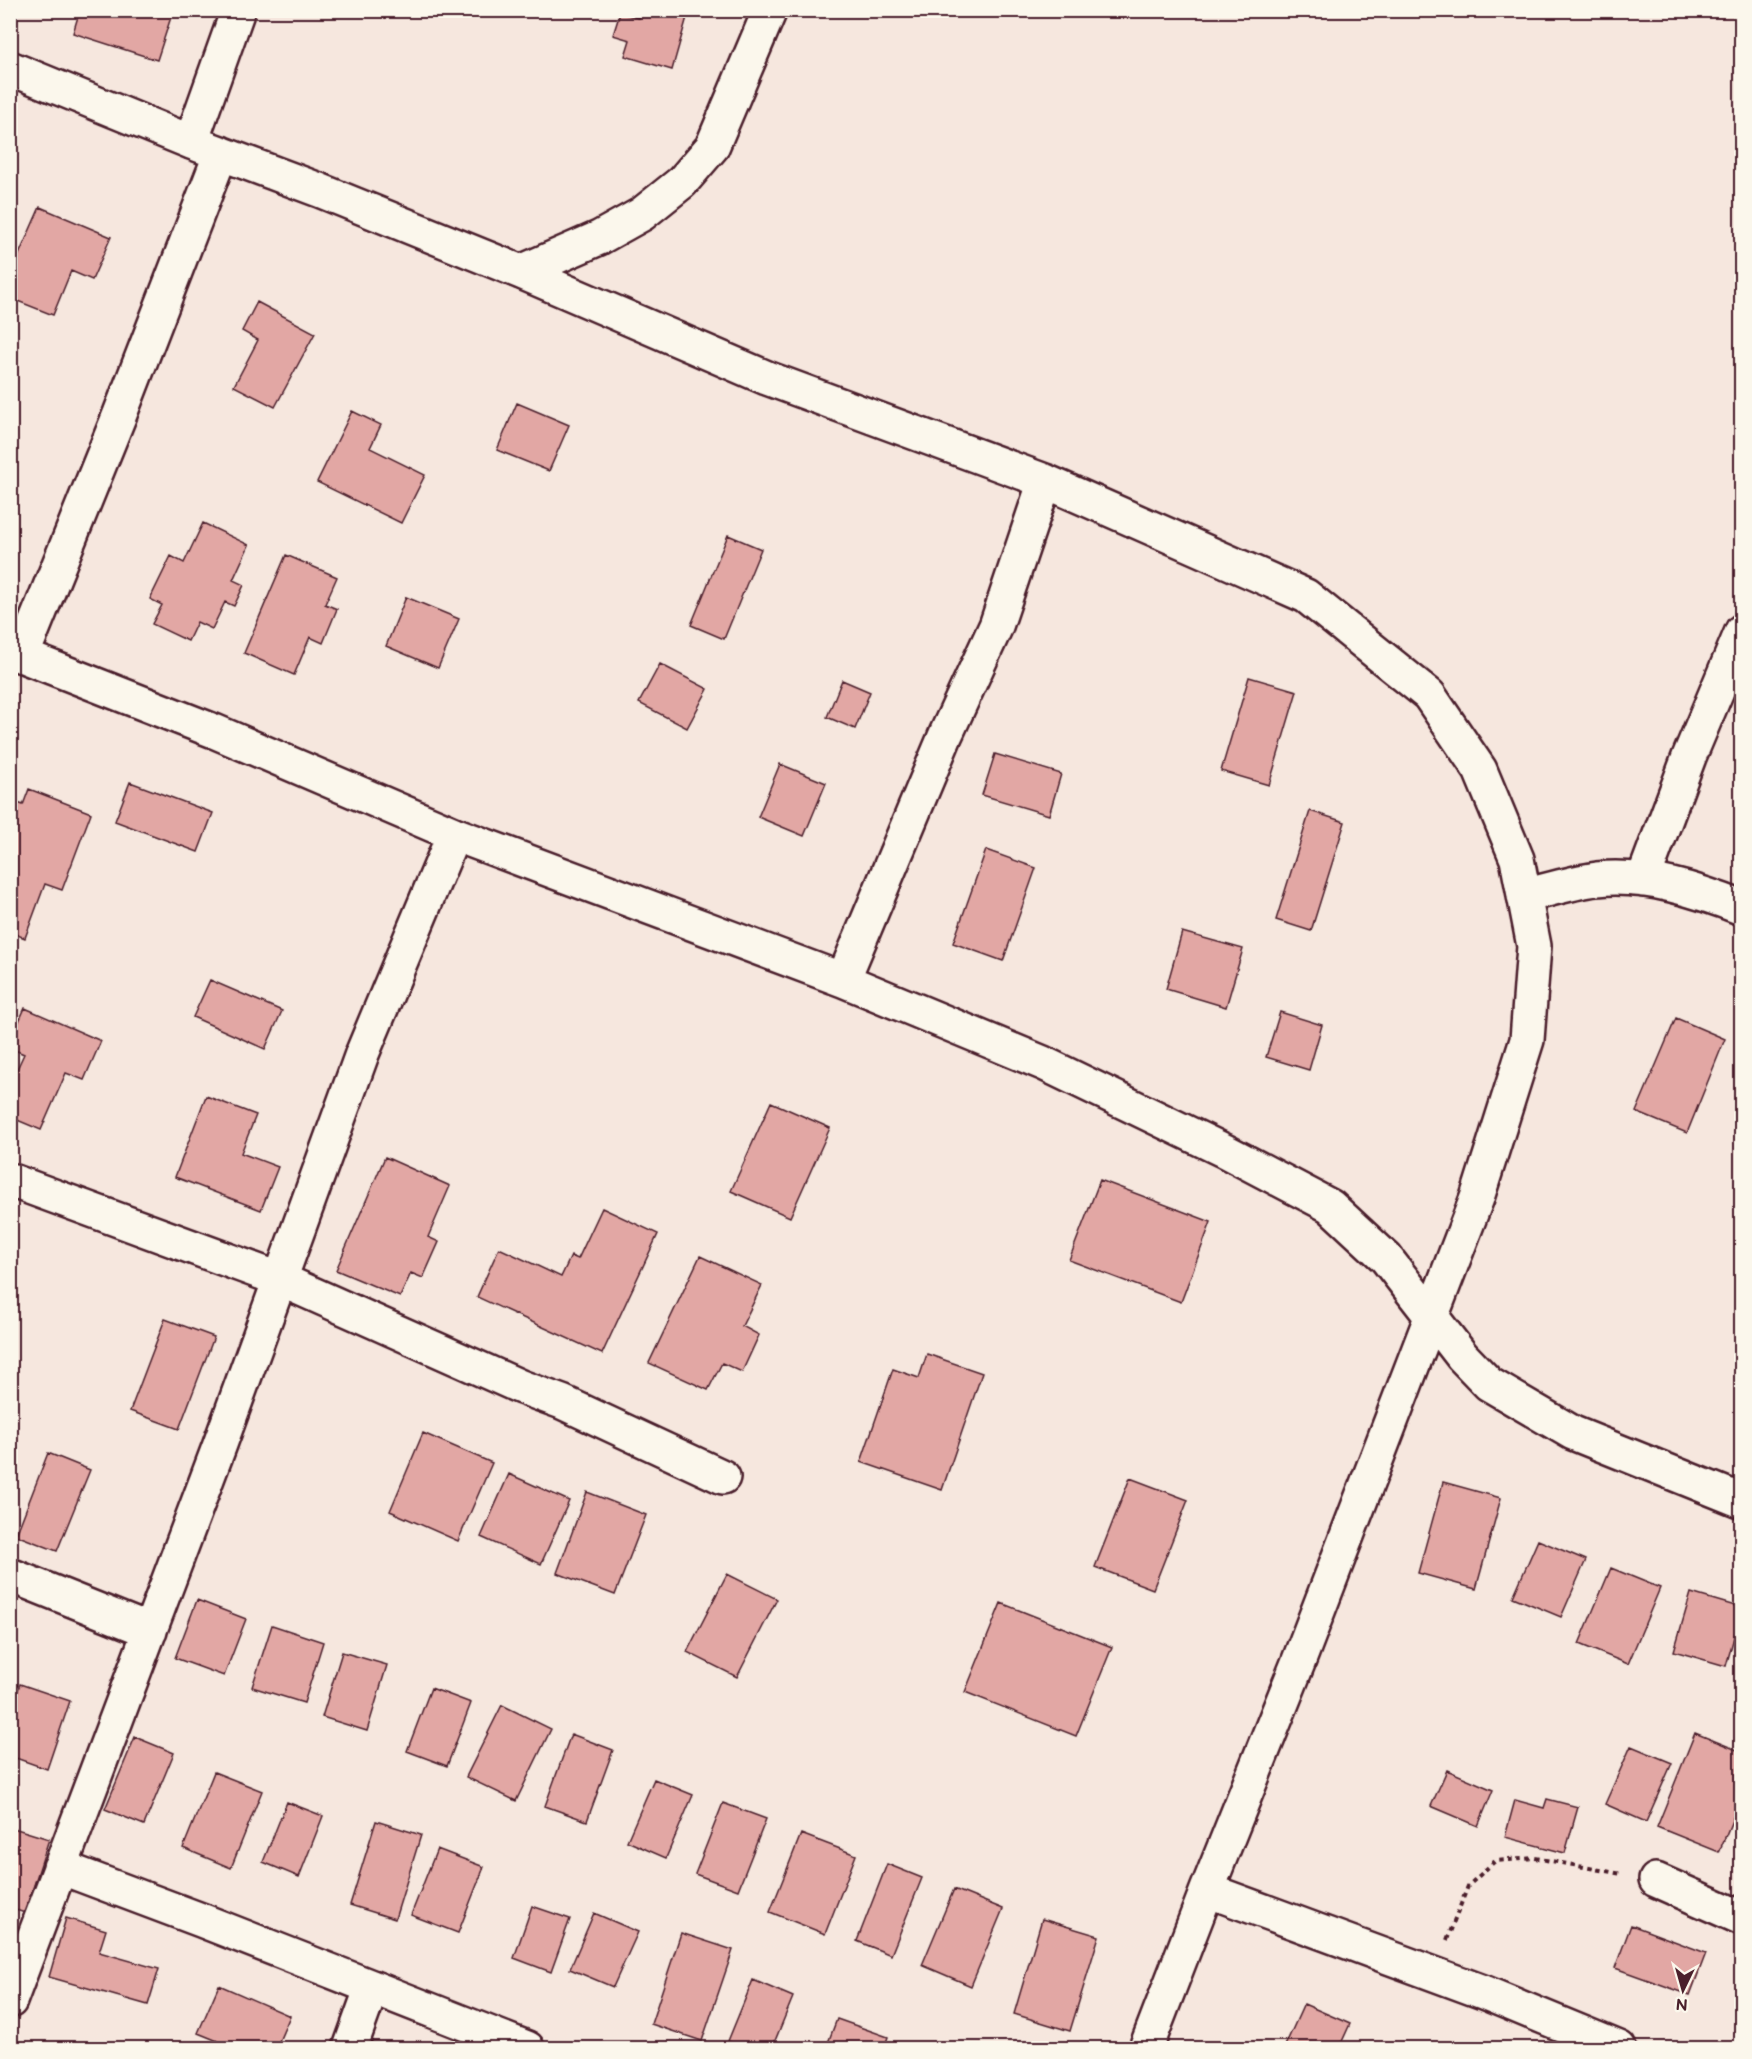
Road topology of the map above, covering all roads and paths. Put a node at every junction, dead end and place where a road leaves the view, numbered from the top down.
1 (238, 10) edge
2 (770, 10) edge
3 (10, 68) edge
4 (206, 148) junction
5 (521, 272) junction
6 (1045, 481) junction
7 (1742, 631) edge
8 (16, 653) edge
9 (454, 834) junction
10 (1643, 880) junction
11 (1524, 896) junction
12 (1742, 908) edge
13 (843, 980) junction
14 (10, 1180) edge
15 (279, 1279) junction
16 (1430, 1316) junction
17 (723, 1477) dead end
18 (1742, 1501) edge
19 (10, 1575) edge
20 (150, 1631) junction
21 (60, 1867) junction
22 (1656, 1880) joint
23 (1207, 1890) junction
24 (1742, 1918) edge
25 (1434, 1975) junction
26 (14, 1985) edge
27 (372, 1987) junction
28 (350, 2049) edge
29 (527, 2049) edge
30 (1146, 2049) edge
31 (1619, 2049) edge

1 - 4 street
2 - 5 street
3 - 4 street
4 - 5 street
4 - 8 street
5 - 6 street
6 - 11 street
6 - 13 street
7 - 10 street
8 - 9 street
9 - 13 street
9 - 15 street
10 - 11 street
10 - 12 street
11 - 16 street
13 - 16 street
14 - 15 street
15 - 17 street
15 - 20 street
16 - 18 street
16 - 23 street
19 - 20 street
20 - 21 street
21 - 26 street
21 - 27 street
22 - 24 street
22 - 25 path
23 - 25 street
23 - 30 street
25 - 31 street
27 - 28 street
27 - 29 street

